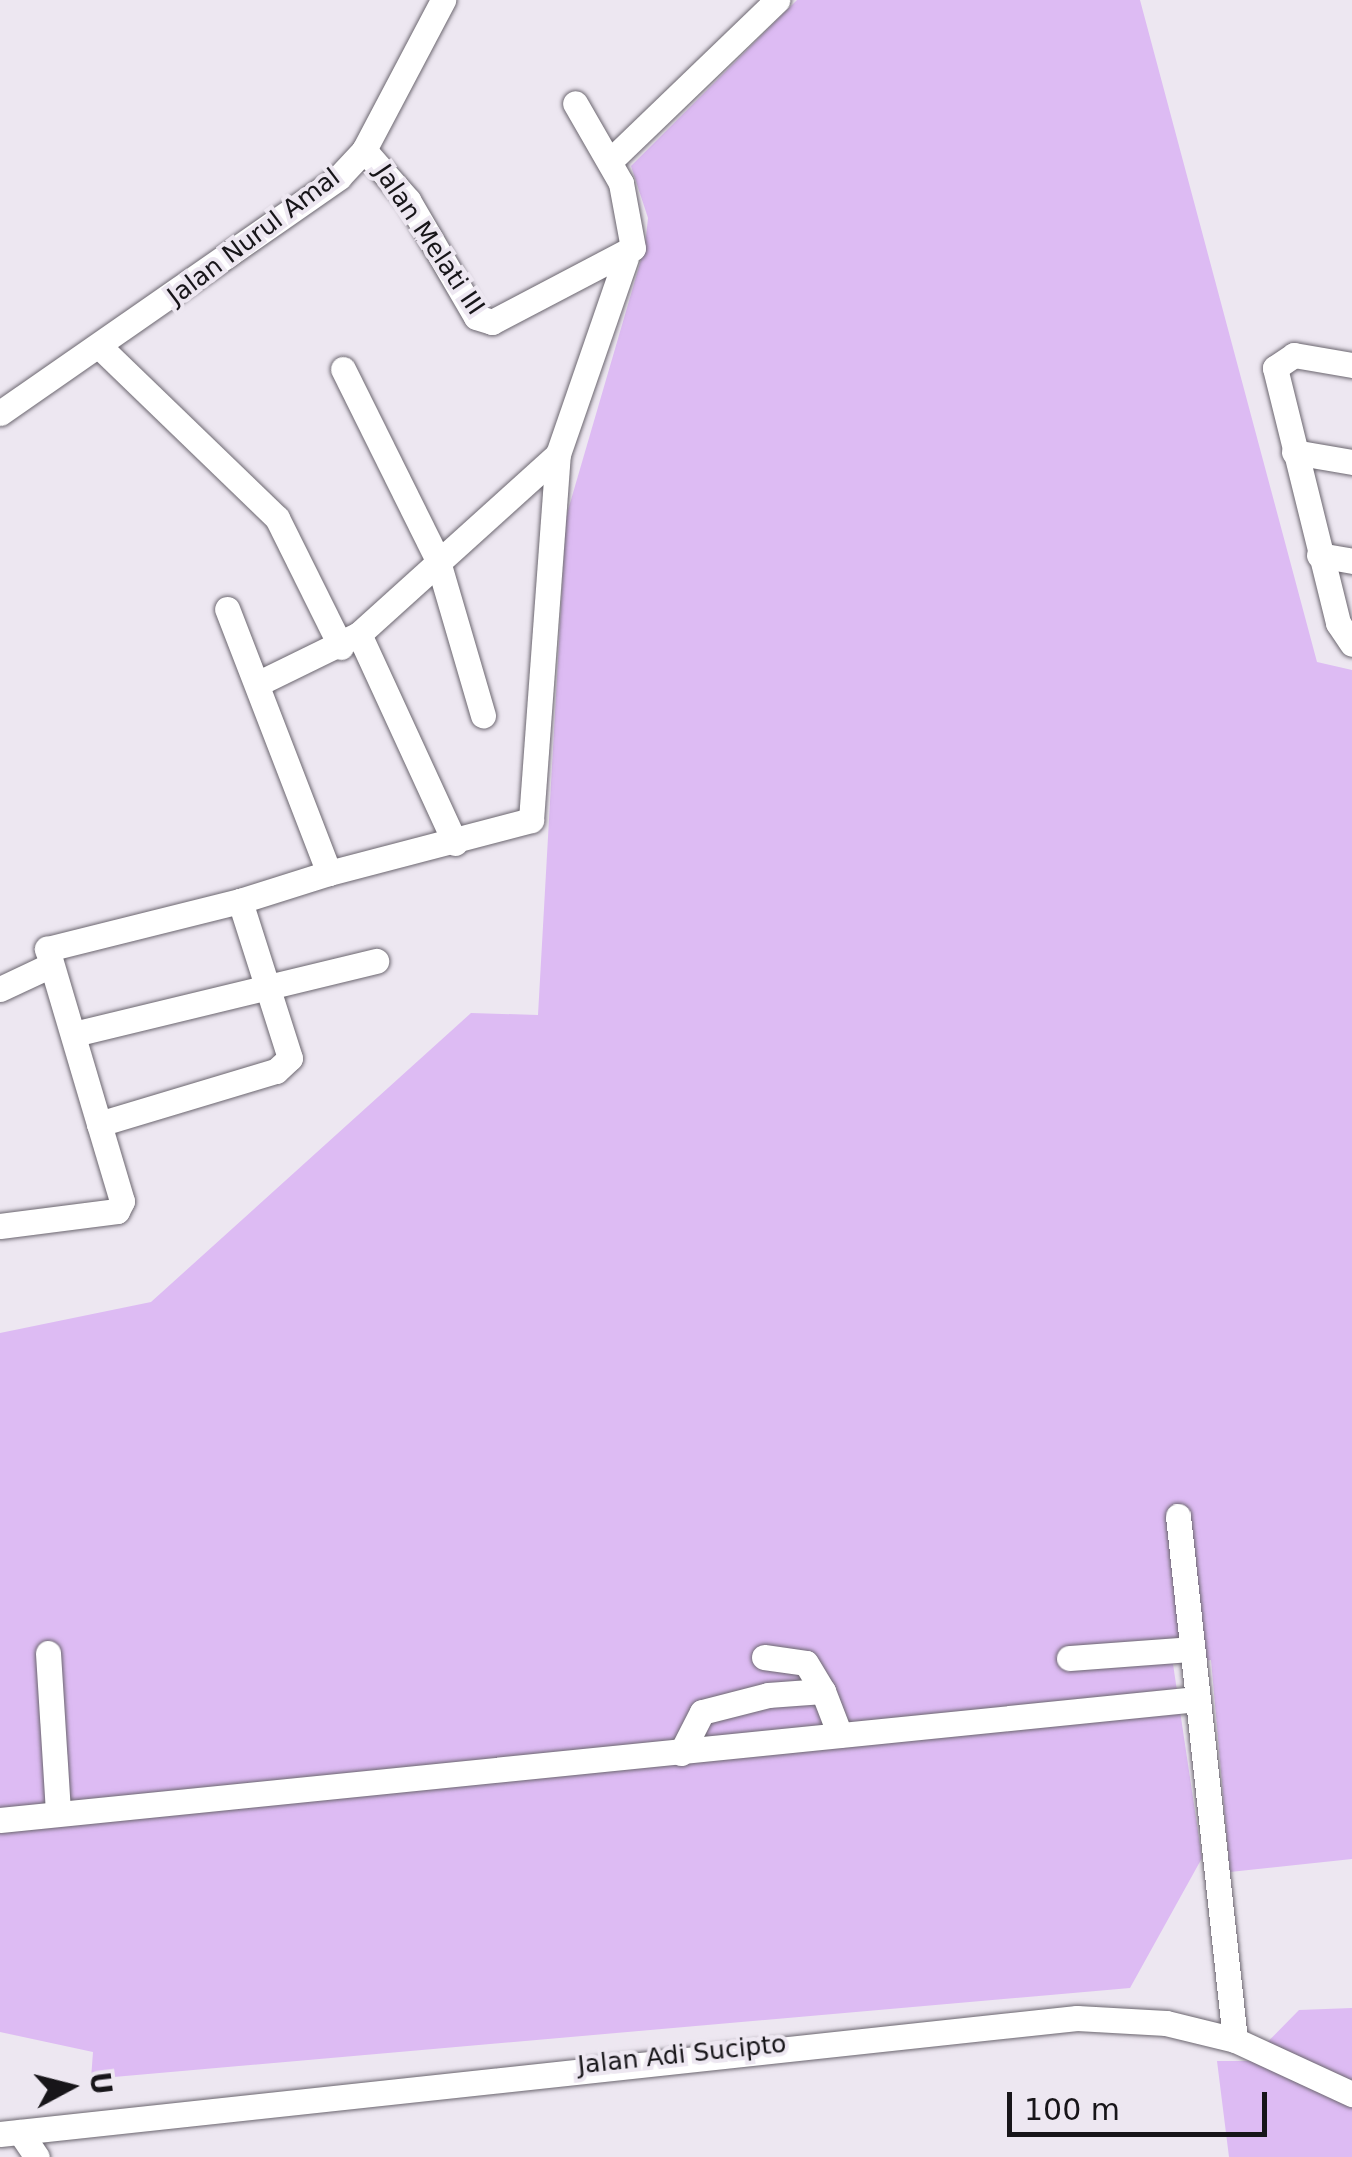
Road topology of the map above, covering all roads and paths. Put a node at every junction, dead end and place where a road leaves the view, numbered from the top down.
1 (443, 0) edge
2 (777, 0) edge
3 (575, 104) dead end
4 (364, 150) junction
5 (610, 160) junction
6 (626, 258) junction
7 (102, 348) junction
8 (1352, 365) edge
9 (344, 369) dead end
10 (0, 413) edge
11 (1294, 452) junction
12 (558, 454) junction
13 (1352, 462) edge
14 (1320, 555) junction
15 (437, 558) junction
16 (1352, 561) edge
17 (227, 609) dead end
18 (350, 641) junction
19 (1352, 644) edge
20 (259, 683) junction
21 (483, 716) dead end
22 (455, 843) junction
23 (329, 873) junction
24 (240, 901) junction
25 (376, 961) dead end
26 (47, 967) junction
27 (269, 985) junction
28 (0, 989) edge
29 (74, 1034) junction
30 (100, 1124) junction
31 (0, 1226) edge
32 (1178, 1516) dead end
33 (1191, 1649) junction
34 (48, 1653) dead end
35 (764, 1657) dead end
36 (1069, 1658) dead end
37 (824, 1691) junction
38 (1197, 1699) junction
39 (840, 1735) junction
40 (680, 1753) junction
41 (58, 1813) junction
42 (0, 1820) edge
43 (1235, 2040) junction
44 (1352, 2094) edge
45 (10, 2133) edge
46 (37, 2157) edge

1 - 4 street, Jalan Nurul Amal
2 - 5 street
3 - 5 street
4 - 6 street, Jalan Melati III
4 - 7 street, Jalan Nurul Amal
5 - 6 street
6 - 12 street
7 - 10 street, Jalan Nurul Amal
7 - 18 street
8 - 11 street
9 - 15 street
11 - 13 street
11 - 14 street
12 - 15 street
12 - 22 street
14 - 16 street
14 - 19 street
15 - 18 street
15 - 21 street
17 - 20 street
18 - 20 street
18 - 22 street
20 - 23 street
22 - 23 street
23 - 24 street
24 - 26 street
24 - 27 street
25 - 27 street
26 - 28 street
26 - 29 street
27 - 29 street
27 - 30 street
29 - 30 street
30 - 31 street
32 - 33 street
33 - 36 street
33 - 38 street
34 - 41 street
35 - 37 street
37 - 39 street
37 - 40 street
38 - 39 street
38 - 43 street
39 - 40 street
40 - 41 street
41 - 42 street
43 - 44 street, Jalan Adi Sucipto
43 - 45 street, Jalan Adi Sucipto
45 - 46 street

